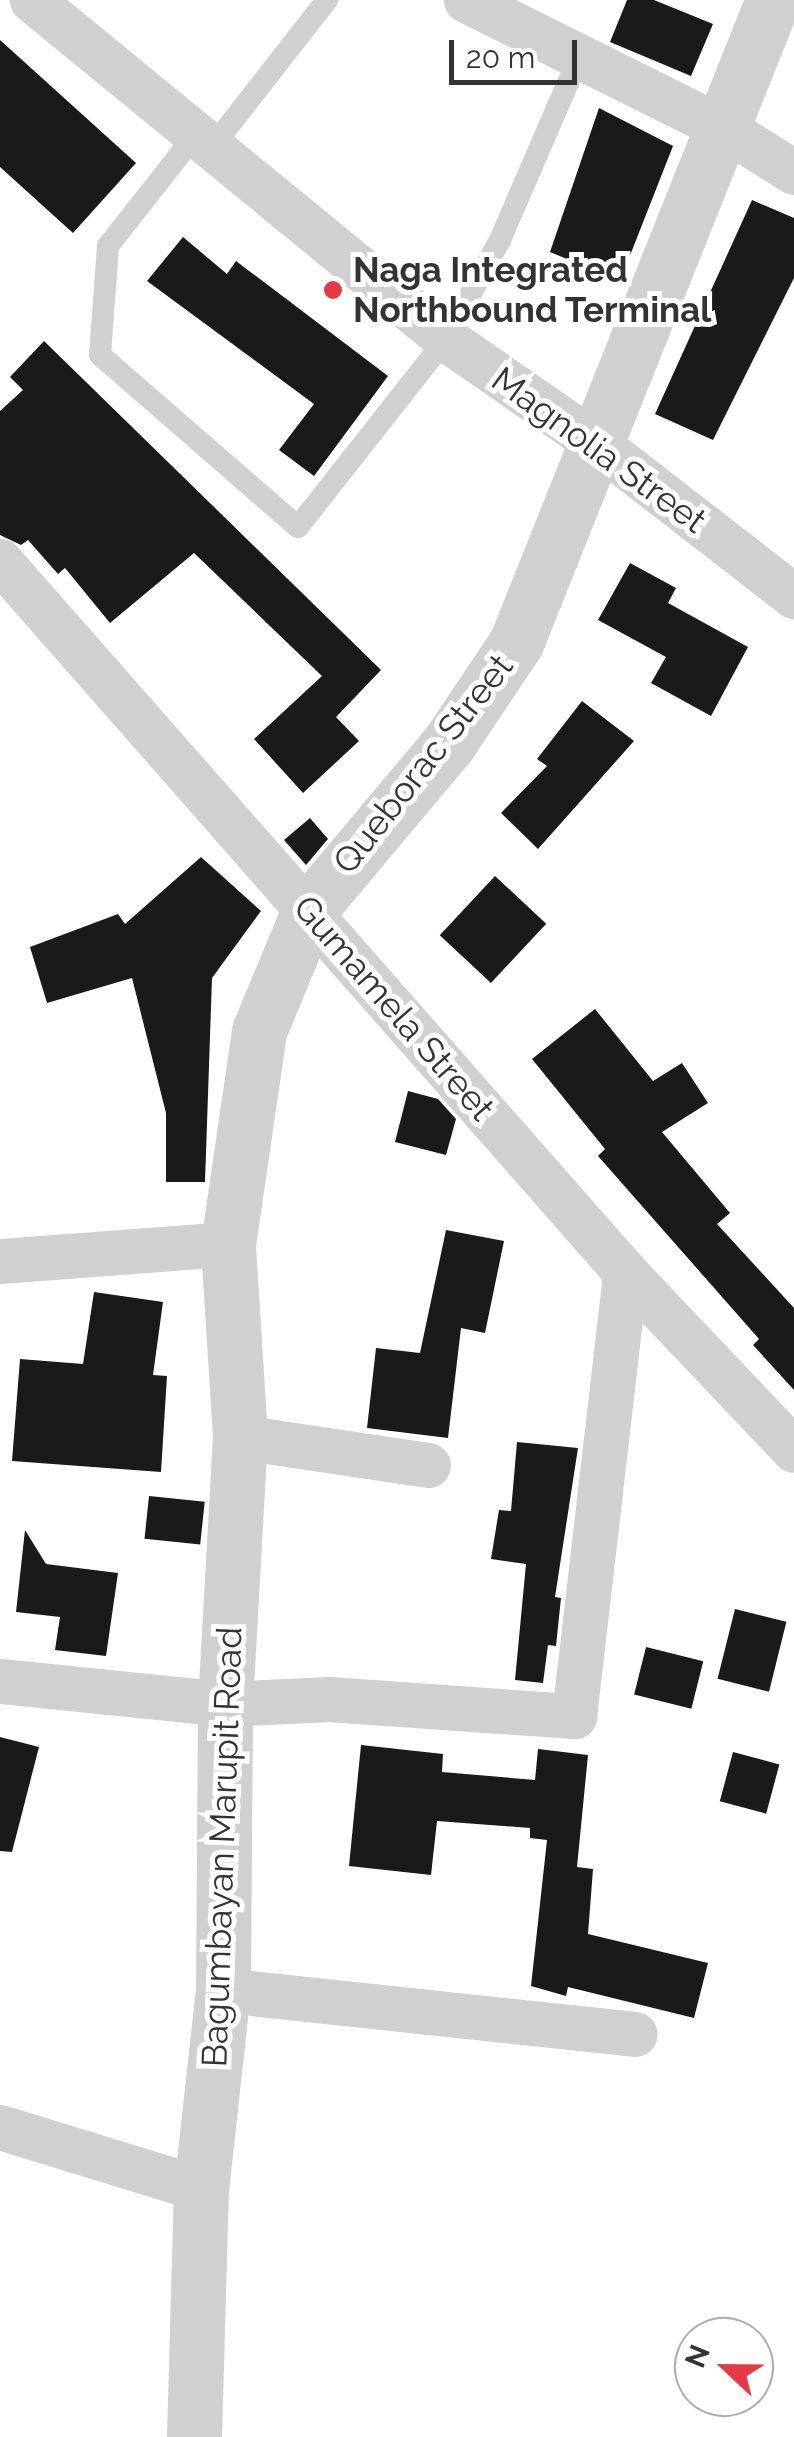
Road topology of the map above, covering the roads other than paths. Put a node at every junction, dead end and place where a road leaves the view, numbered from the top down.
1 (32, 0) edge
2 (327, 0) edge
3 (466, 0) edge
4 (773, 0) edge
5 (577, 62) junction
6 (725, 130) junction
7 (201, 145) junction
8 (794, 172) edge
9 (446, 340) junction
10 (599, 445) junction
11 (0, 560) edge
12 (794, 596) edge
13 (309, 910) junction
14 (228, 1244) junction
15 (0, 1261) edge
16 (625, 1272) junction
17 (240, 1437) junction
18 (794, 1450) edge
19 (428, 1466) dead end
20 (0, 1681) edge
21 (226, 1704) junction
22 (222, 1990) junction
23 (634, 2034) dead end
24 (0, 2127) edge
25 (202, 2189) junction
26 (194, 2437) edge

1 - 7 street, Magnolia Street
2 - 7 lane
3 - 5 street
4 - 6 street, Queborac Street
5 - 6 street
5 - 9 lane
6 - 8 street
6 - 10 street, Queborac Street
7 - 9 street, Magnolia Street
7 - 9 lane
9 - 10 street, Magnolia Street
10 - 12 street, Magnolia Street
10 - 13 street, Queborac Street
11 - 13 street, Gumamela Street
13 - 14 street, Queborac Street
13 - 16 street, Gumamela Street
14 - 15 street
14 - 17 street, Queborac Street
16 - 18 street, Gumamela Street
16 - 21 street
17 - 19 street
17 - 21 street, Bagumbayan Marupit Road
20 - 21 street
21 - 22 street, Bagumbayan Marupit Road
22 - 23 street
22 - 25 street, Bagumbayan Marupit Road
24 - 25 street
25 - 26 street, Bagumbayan Marupit Road

